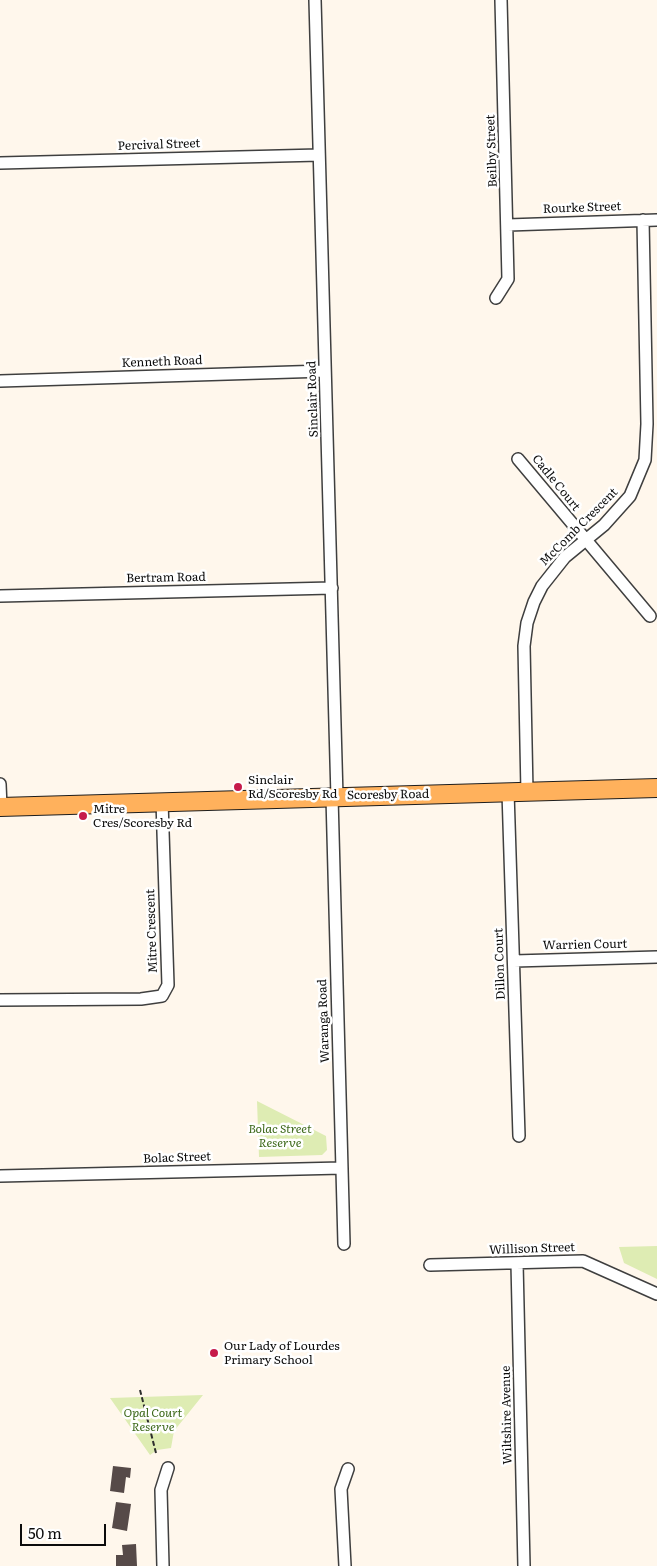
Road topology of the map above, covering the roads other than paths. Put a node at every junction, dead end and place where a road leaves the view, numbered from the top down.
1 (315, 0) edge
2 (501, 0) edge
3 (319, 155) junction
4 (0, 163) edge
5 (643, 220) junction
6 (657, 220) edge
7 (508, 225) junction
8 (496, 298) dead end
9 (326, 371) junction
10 (0, 380) edge
11 (518, 459) dead end
12 (586, 541) junction
13 (332, 588) junction
14 (0, 596) edge
15 (650, 616) dead end
16 (0, 784) edge
17 (657, 788) edge
18 (508, 792) junction
19 (527, 792) junction
20 (335, 797) junction
21 (162, 801) junction
22 (0, 807) edge
23 (657, 957) edge
24 (514, 960) junction
25 (4, 1001) edge
26 (519, 1136) dead end
27 (342, 1168) junction
28 (0, 1177) edge
29 (344, 1244) dead end
30 (517, 1263) junction
31 (430, 1265) dead end
32 (657, 1294) edge
33 (168, 1468) dead end
34 (348, 1469) dead end
35 (163, 1566) edge
36 (345, 1566) edge
37 (524, 1566) edge

1 - 3 street, Sinclair Road
2 - 7 street, Beilby Street
3 - 4 street, Percival Street
3 - 9 street, Sinclair Road
5 - 6 street, Rourke Street
5 - 7 street, Rourke Street
5 - 12 street, McComb Crescent
7 - 8 street, Beilby Street
9 - 10 street, Kenneth Road
9 - 13 street, Sinclair Road
11 - 12 street, Cadle Court
12 - 15 street, Cadle Court
12 - 19 street, McComb Crescent
13 - 14 street, Bertram Road
13 - 20 street, Sinclair Road
16 - 22 street
17 - 19 main road, Scoresby Road
18 - 19 main road, Scoresby Road
18 - 20 main road, Scoresby Road
18 - 24 street, Dillon Court
20 - 21 main road, Scoresby Road
20 - 27 street, Waranga Road
21 - 22 main road, Scoresby Road
21 - 25 street, Mitre Crescent
23 - 24 street, Warrien Court
24 - 26 street, Dillon Court
27 - 28 street, Bolac Street
27 - 29 street, Waranga Road
30 - 31 street, Willison Street
30 - 32 street, Willison Street
30 - 37 street, Wiltshire Avenue
33 - 35 street
34 - 36 street

